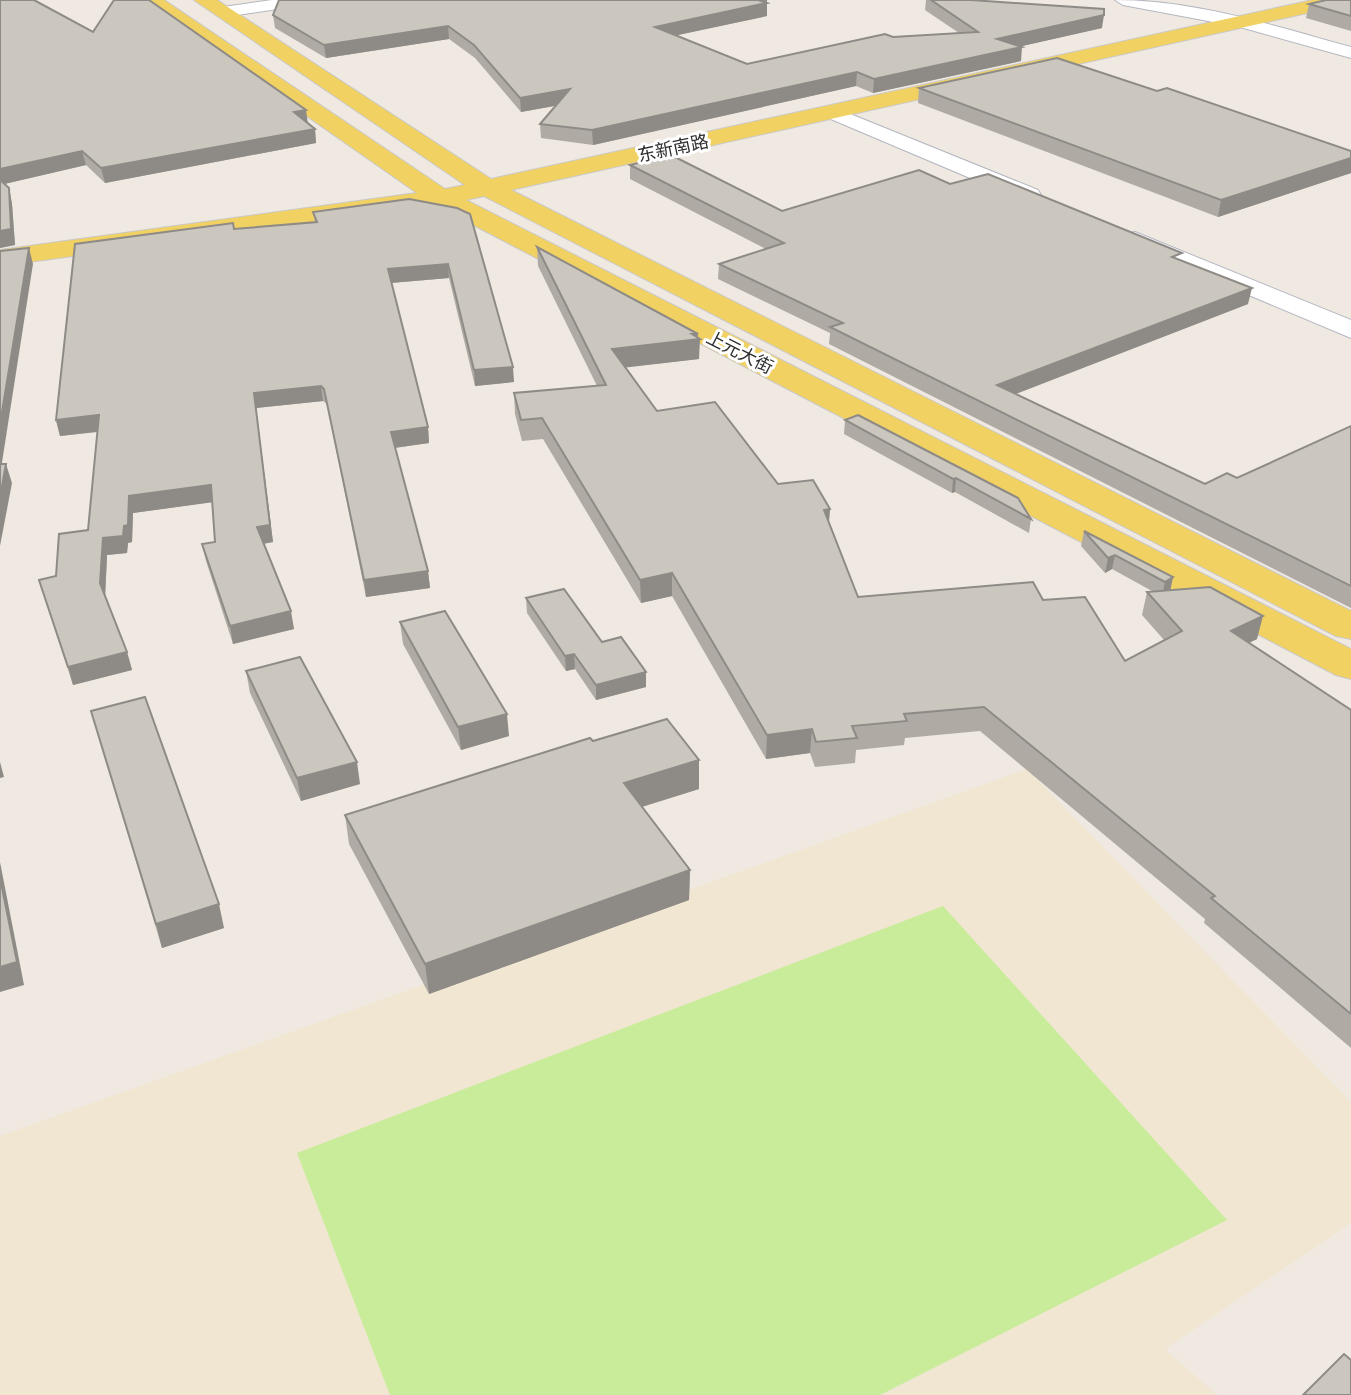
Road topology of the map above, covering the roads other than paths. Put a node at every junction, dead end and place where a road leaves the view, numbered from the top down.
1 (151, 0) edge
2 (306, 0) edge
3 (1123, 0) edge
4 (1298, 0) edge
5 (1339, 0) edge
6 (214, 6) edge
7 (1218, 17) junction
8 (1242, 22) junction
9 (1351, 53) edge
10 (833, 113) junction
11 (479, 183) junction
12 (432, 193) junction
13 (1051, 204) edge
14 (1109, 228) edge
15 (0, 258) edge
16 (1351, 330) edge
17 (1351, 627) edge
18 (1351, 666) edge

1 - 12 main road, 上元大街
2 - 6 street
3 - 7 street
4 - 7 main road, 东新南路
5 - 8 main road, 东新南路
6 - 11 main road, 上元大街
7 - 8 street
7 - 11 main road, 东新南路
8 - 9 street
8 - 10 main road, 东新南路
10 - 11 main road, 东新南路
10 - 13 street
11 - 12 main road, 东新南路
11 - 17 main road, 上元大街
12 - 15 main road, 东新南路
12 - 18 main road, 上元大街
14 - 16 street

